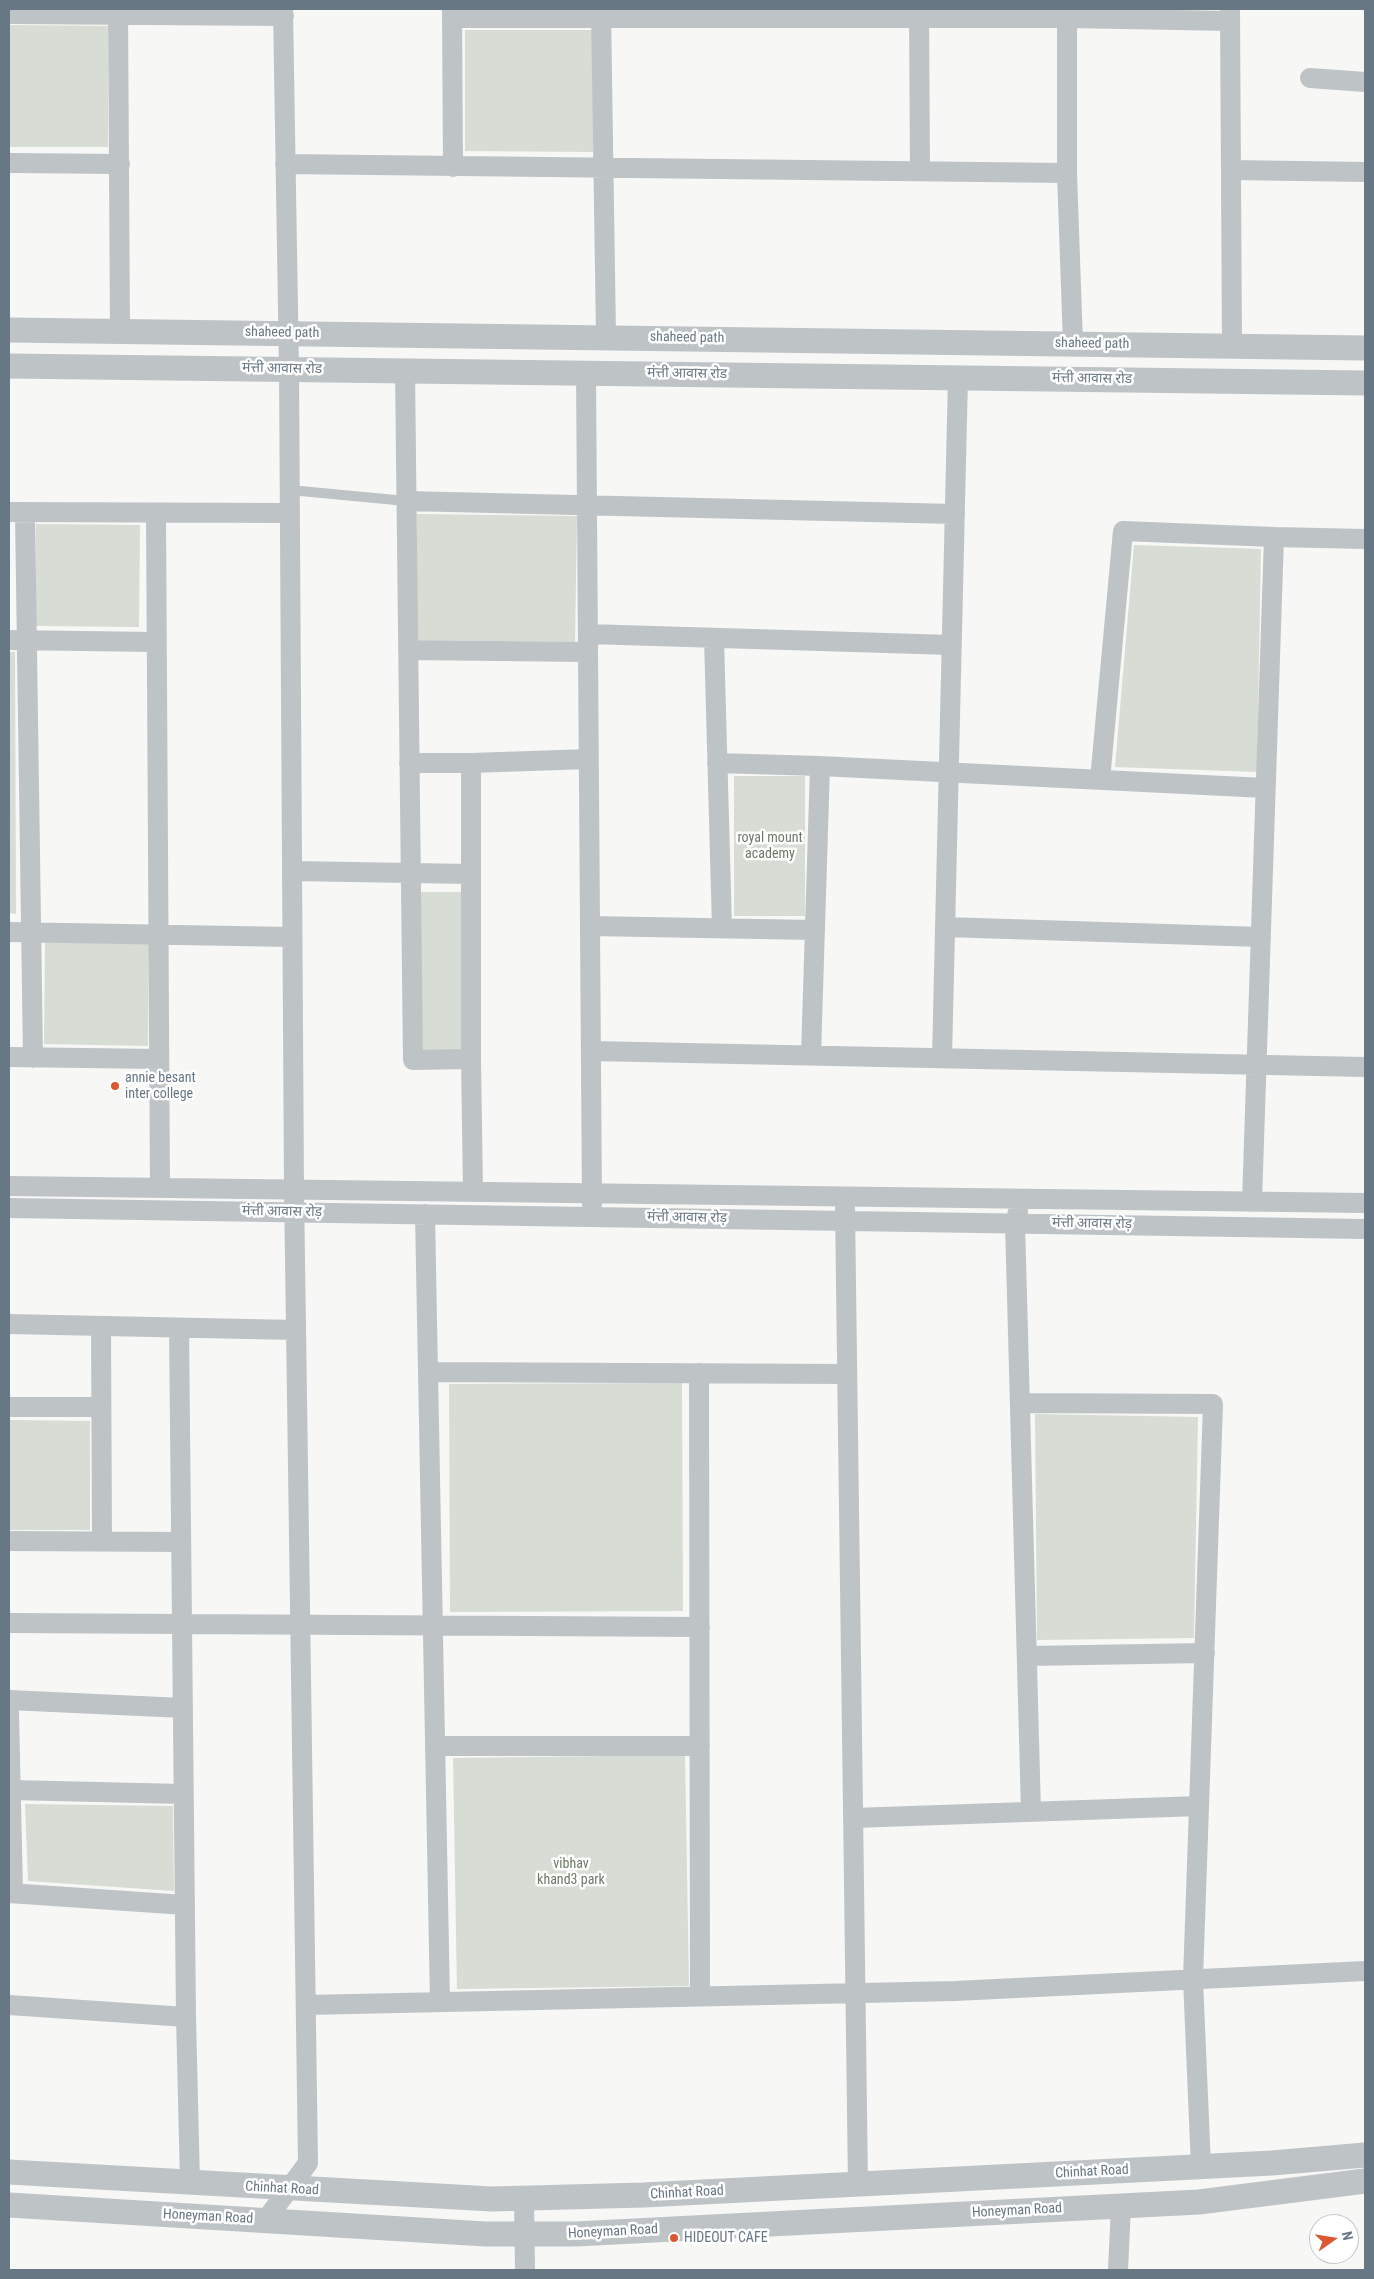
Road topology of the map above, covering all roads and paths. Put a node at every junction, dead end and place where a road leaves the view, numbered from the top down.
1 (118, 12) edge
2 (284, 12) edge
3 (601, 13) edge
4 (919, 13) edge
5 (1067, 13) edge
6 (9, 14) edge
7 (452, 14) edge
8 (1230, 15) edge
9 (1310, 78) dead end
10 (1365, 82) edge
11 (9, 163) edge
12 (120, 164) junction
13 (286, 164) junction
14 (453, 167) junction
15 (604, 168) junction
16 (1231, 170) junction
17 (920, 171) junction
18 (1365, 172) edge
19 (1067, 173) junction
20 (9, 330) edge
21 (120, 331) junction
22 (288, 333) junction
23 (606, 337) junction
24 (1073, 344) junction
25 (1232, 346) junction
26 (1365, 348) edge
27 (9, 366) edge
28 (289, 369) junction
29 (405, 370) junction
30 (586, 372) junction
31 (958, 377) junction
32 (1365, 383) edge
33 (290, 490) junction
34 (406, 501) junction
35 (587, 505) junction
36 (17, 513) edge
37 (290, 513) junction
38 (156, 514) junction
39 (955, 514) junction
40 (1274, 536) junction
41 (1365, 539) edge
42 (714, 638) junction
43 (18, 640) edge
44 (155, 642) junction
45 (588, 643) junction
46 (952, 645) junction
47 (408, 650) junction
48 (589, 759) junction
49 (410, 763) junction
50 (470, 763) junction
51 (717, 763) junction
52 (820, 766) junction
53 (949, 773) junction
54 (1100, 780) junction
55 (1265, 788) junction
56 (292, 872) junction
57 (411, 873) junction
58 (471, 874) junction
59 (590, 926) junction
60 (945, 927) junction
61 (722, 928) junction
62 (815, 930) junction
63 (9, 932) edge
64 (31, 932) junction
65 (158, 934) junction
66 (292, 936) junction
67 (1261, 937) junction
68 (591, 1051) junction
69 (811, 1055) junction
70 (9, 1057) edge
71 (33, 1058) junction
72 (942, 1058) junction
73 (159, 1059) junction
74 (471, 1059) junction
75 (1256, 1065) junction
76 (1365, 1067) edge
77 (9, 1186) edge
78 (160, 1188) junction
79 (294, 1189) junction
80 (473, 1192) junction
81 (592, 1193) junction
82 (844, 1196) junction
83 (1021, 1198) junction
84 (1252, 1202) junction
85 (1365, 1203) edge
86 (9, 1208) edge
87 (294, 1212) junction
88 (425, 1214) junction
89 (592, 1217) junction
90 (845, 1220) junction
91 (1015, 1223) junction
92 (1365, 1229) edge
93 (9, 1324) edge
94 (101, 1326) junction
95 (179, 1328) junction
96 (296, 1330) junction
97 (428, 1372) junction
98 (699, 1373) junction
99 (847, 1374) junction
100 (1020, 1403) junction
101 (9, 1407) edge
102 (101, 1407) junction
103 (9, 1541) edge
104 (102, 1542) junction
105 (181, 1542) junction
106 (9, 1623) edge
107 (182, 1624) junction
108 (300, 1625) junction
109 (433, 1625) junction
110 (700, 1627) junction
111 (1205, 1653) junction
112 (1027, 1656) junction
113 (9, 1700) edge
114 (183, 1708) junction
115 (9, 1713) edge
116 (435, 1746) junction
117 (700, 1746) junction
118 (11, 1790) junction
119 (184, 1794) junction
120 (1199, 1806) junction
121 (1031, 1812) junction
122 (853, 1818) junction
123 (11, 1893) edge
124 (185, 1905) junction
125 (1365, 1971) edge
126 (1193, 1979) junction
127 (855, 1993) junction
128 (700, 1996) junction
129 (440, 2002) junction
130 (9, 2005) edge
131 (306, 2005) junction
132 (186, 2017) junction
133 (1365, 2156) edge
134 (1201, 2167) junction
135 (9, 2172) edge
136 (1365, 2182) edge
137 (190, 2183) junction
138 (858, 2184) junction
139 (290, 2189) junction
140 (524, 2198) junction
141 (9, 2205) edge
142 (1121, 2206) junction
143 (265, 2221) junction
144 (525, 2234) junction
145 (525, 2270) edge
146 (1118, 2270) edge

1 - 2 street
1 - 6 street
1 - 12 street
2 - 13 street
3 - 4 street
3 - 7 street
3 - 15 street
4 - 5 street
4 - 17 street
5 - 8 street
5 - 19 street
7 - 14 street
8 - 16 street
9 - 10 street
11 - 12 street
12 - 21 street
13 - 14 street
13 - 22 street
14 - 15 street
15 - 17 street
15 - 23 street
16 - 18 street
16 - 25 street
17 - 19 street
19 - 24 street
20 - 21 street, shaheed path
21 - 22 street, shaheed path
22 - 23 street, shaheed path
22 - 28 street
23 - 24 street, shaheed path
24 - 25 street, shaheed path
25 - 26 street, shaheed path
27 - 28 street, मंत्ती आवास रोड
28 - 29 street, मंत्ती आवास रोड
28 - 33 street
29 - 30 street, मंत्ती आवास रोड
29 - 34 street
30 - 31 street, मंत्ती आवास रोड
30 - 35 street
31 - 32 street, मंत्ती आवास रोड
31 - 39 street
33 - 34 lane
33 - 37 street
34 - 35 street
34 - 47 street
35 - 39 street
35 - 45 street
36 - 38 street
36 - 43 street
37 - 38 street
37 - 56 street
38 - 44 street
39 - 46 street
40 - 41 street
40 - 54 street
40 - 55 street
42 - 45 street
42 - 46 street
42 - 51 street
43 - 44 street
43 - 64 street
44 - 65 street
45 - 47 street
45 - 48 street
46 - 53 street
47 - 49 street
48 - 50 street
48 - 59 street
49 - 50 street
49 - 57 street
50 - 58 street
51 - 52 street
51 - 61 street
52 - 53 street
52 - 62 street
53 - 54 street
53 - 60 street
54 - 55 street
55 - 67 street
56 - 57 street
56 - 66 street
57 - 58 street
57 - 74 street
58 - 74 street
59 - 61 street
59 - 68 street
60 - 67 street
60 - 72 street
61 - 62 street
62 - 69 street
63 - 64 street
64 - 65 street
64 - 71 street
65 - 66 street
65 - 73 street
66 - 79 street
67 - 75 street
68 - 69 street
68 - 81 street
69 - 72 street
70 - 71 street
71 - 73 street
72 - 75 street
73 - 78 street
74 - 80 street
75 - 76 street
75 - 84 street
77 - 78 street
78 - 79 street
79 - 80 street
79 - 87 street
80 - 81 street
81 - 82 street
81 - 89 street
82 - 83 street
82 - 90 street
83 - 84 street
83 - 91 street
84 - 85 street
86 - 87 street, मंत्ती आवास रोड़
87 - 88 street, मंत्ती आवास रोड़
87 - 96 street
88 - 89 street, मंत्ती आवास रोड़
88 - 97 street
89 - 90 street, मंत्ती आवास रोड़
90 - 91 street, मंत्ती आवास रोड़
90 - 99 street
91 - 92 street, मंत्ती आवास रोड़
91 - 100 street
93 - 94 street
94 - 95 street
94 - 102 street
95 - 96 street
95 - 105 street
96 - 108 street
97 - 98 street
97 - 109 street
98 - 99 street
98 - 110 street
99 - 122 street
100 - 111 street
100 - 112 street
101 - 102 street
102 - 104 street
103 - 104 street
104 - 105 street
105 - 107 street
106 - 107 street
107 - 108 street
107 - 114 street
108 - 109 street
108 - 131 street
109 - 110 street
109 - 116 street
110 - 117 street
111 - 112 street
111 - 120 street
112 - 121 street
113 - 114 street
114 - 119 street
115 - 118 street
116 - 117 street
116 - 129 street
117 - 128 street
118 - 119 street
118 - 123 street
119 - 124 street
120 - 121 street
120 - 126 street
121 - 122 street
122 - 127 street
123 - 124 street
124 - 132 street
125 - 126 street
126 - 127 street
126 - 134 street
127 - 128 street
127 - 138 street
128 - 129 street
129 - 131 street
130 - 132 street
131 - 139 street
132 - 137 street
133 - 134 street, Chinhat Road
134 - 138 street, Chinhat Road
135 - 137 street, Chinhat Road
136 - 142 street, Honeyman Road
137 - 139 street, Chinhat Road
138 - 140 street, Chinhat Road
139 - 140 street, Chinhat Road
139 - 143 street
140 - 144 street
141 - 143 street, Honeyman Road
142 - 144 street, Honeyman Road
142 - 146 street
143 - 144 street, Honeyman Road
144 - 145 street

